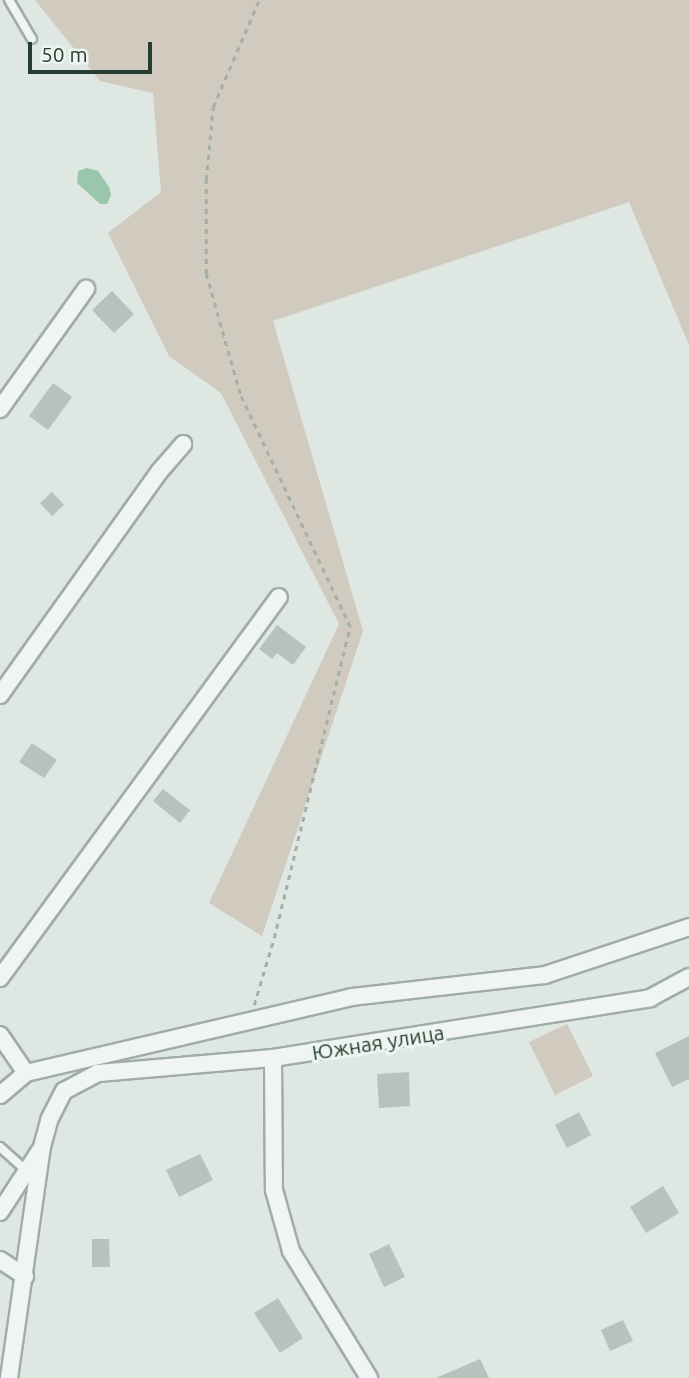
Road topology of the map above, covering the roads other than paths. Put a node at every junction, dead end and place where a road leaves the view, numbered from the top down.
1 (9, 0) edge
2 (32, 39) dead end
3 (86, 289) dead end
4 (0, 409) edge
5 (183, 444) dead end
6 (279, 597) dead end
7 (0, 695) edge
8 (689, 927) edge
9 (689, 977) edge
10 (0, 978) edge
11 (0, 1035) edge
12 (273, 1058) junction
13 (26, 1073) junction
14 (0, 1095) edge
15 (0, 1147) edge
16 (42, 1147) junction
17 (27, 1171) junction
18 (0, 1212) edge
19 (0, 1260) edge
20 (25, 1276) junction
21 (9, 1378) edge
22 (369, 1378) edge

1 - 2 lane
3 - 4 street
5 - 7 street
6 - 10 street
8 - 13 street
9 - 12 street, Южная улица
11 - 13 street
12 - 16 street, Южная улица
12 - 22 street
13 - 14 street
15 - 17 lane
16 - 17 street
16 - 20 street
17 - 18 street
19 - 20 street
20 - 21 street

